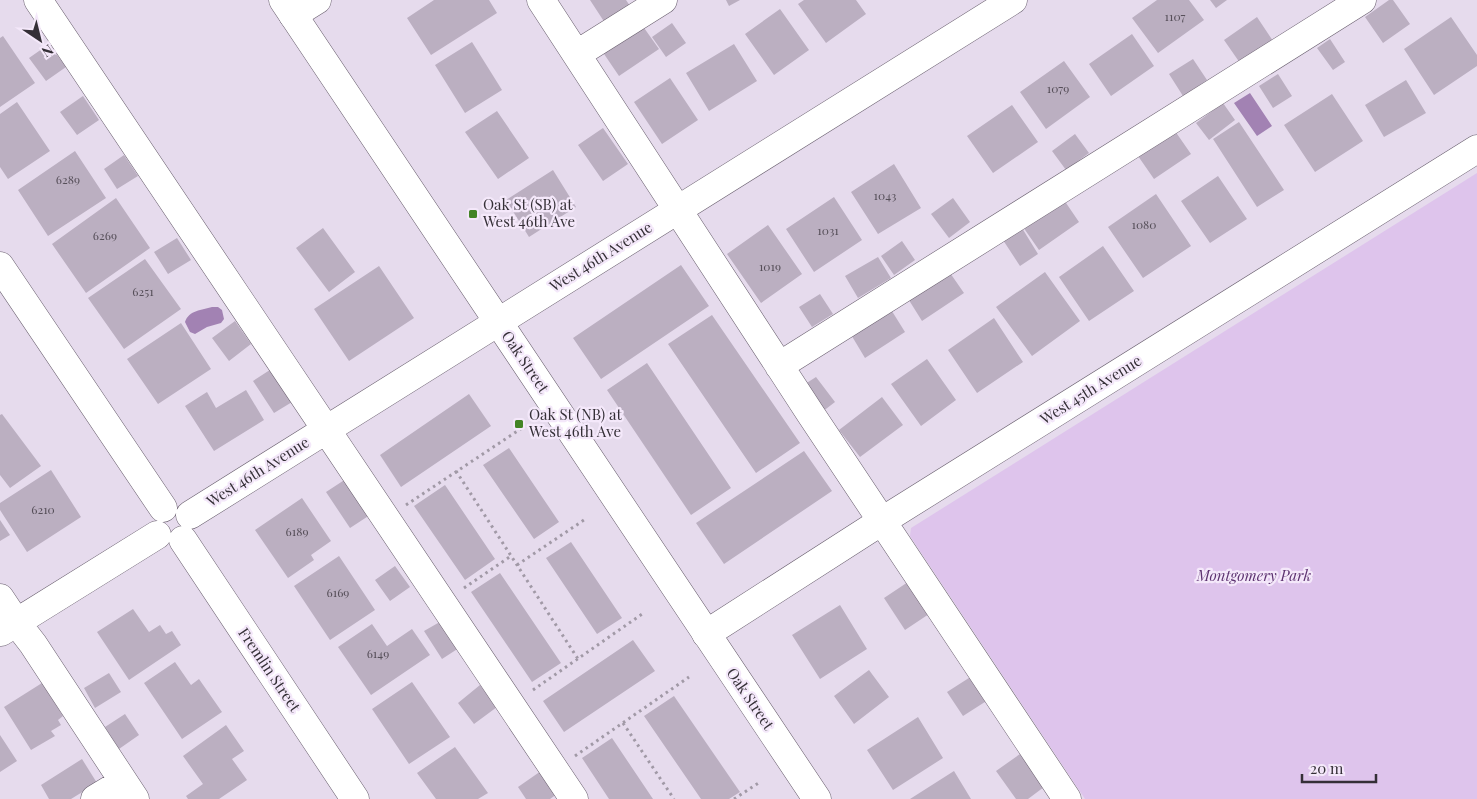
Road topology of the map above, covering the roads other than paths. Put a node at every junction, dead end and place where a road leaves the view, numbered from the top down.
1 (38, 0) edge
2 (317, 0) edge
3 (541, 0) edge
4 (663, 0) edge
5 (1013, 0) edge
6 (1362, 0) edge
7 (288, 7) edge
8 (577, 54) junction
9 (1477, 149) edge
10 (677, 210) junction
11 (0, 266) edge
12 (498, 321) junction
13 (779, 366) junction
14 (327, 429) junction
15 (163, 508) junction
16 (882, 521) junction
17 (186, 528) junction
18 (157, 535) junction
19 (0, 598) edge
20 (8, 627) edge
21 (706, 634) junction
22 (129, 790) edge
23 (95, 799) edge
24 (355, 799) edge
25 (574, 799) edge
26 (817, 799) edge
27 (1067, 799) edge

1 - 14 street
2 - 7 street
3 - 8 street
4 - 8 street
5 - 10 street, West 46th Avenue
6 - 13 street
7 - 12 street, Oak Street
8 - 10 street
9 - 16 street, West 45th Avenue
10 - 12 street, West 46th Avenue
10 - 13 street
11 - 15 street
12 - 14 street, West 46th Avenue
12 - 21 street, Oak Street
13 - 16 street
14 - 17 street, West 46th Avenue
14 - 25 street
15 - 17 street
15 - 18 street
16 - 21 street, West 45th Avenue
16 - 27 street
17 - 18 street
17 - 24 street, Fremlin Street
18 - 20 street
19 - 20 street
20 - 22 street
21 - 26 street, Oak Street
22 - 23 street

